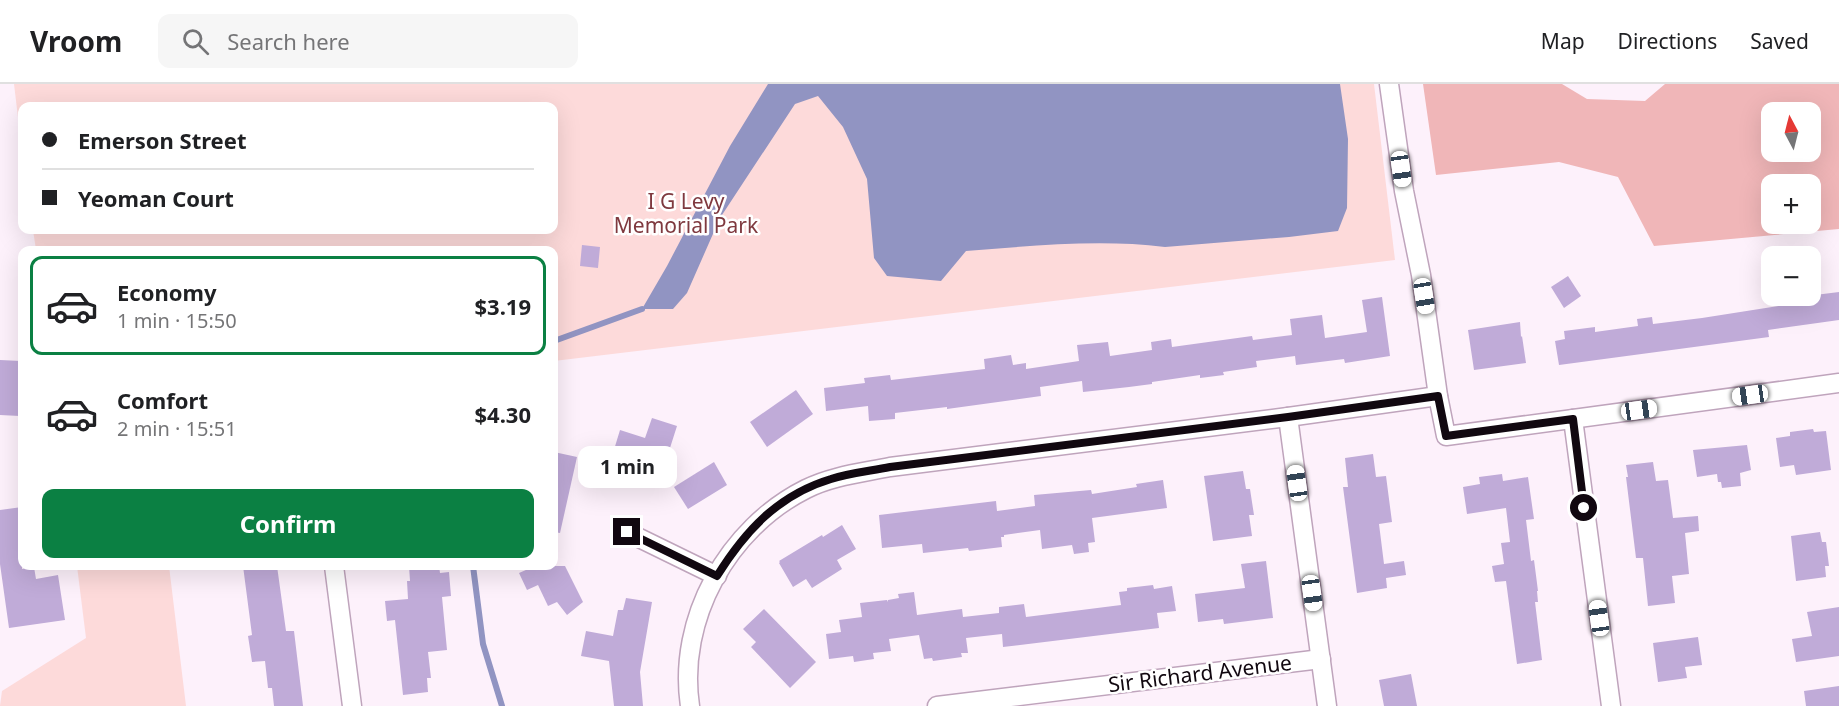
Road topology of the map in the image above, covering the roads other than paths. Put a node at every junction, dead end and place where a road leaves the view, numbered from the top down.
1 (1389, 84) edge
2 (1839, 383) edge
3 (1438, 396) junction
4 (1288, 417) junction
5 (1573, 419) junction
6 (627, 532) dead end
7 (335, 570) edge
8 (717, 576) junction
9 (1320, 659) junction
10 (352, 706) edge
11 (690, 706) edge
12 (938, 706) edge
13 (1327, 706) edge
14 (1611, 706) edge

1 - 3 street
2 - 5 street
3 - 4 street
3 - 5 street
4 - 8 street
4 - 9 street
5 - 14 street
6 - 8 street
7 - 10 street
8 - 11 street
9 - 12 street, Sir Richard Avenue
9 - 13 street

